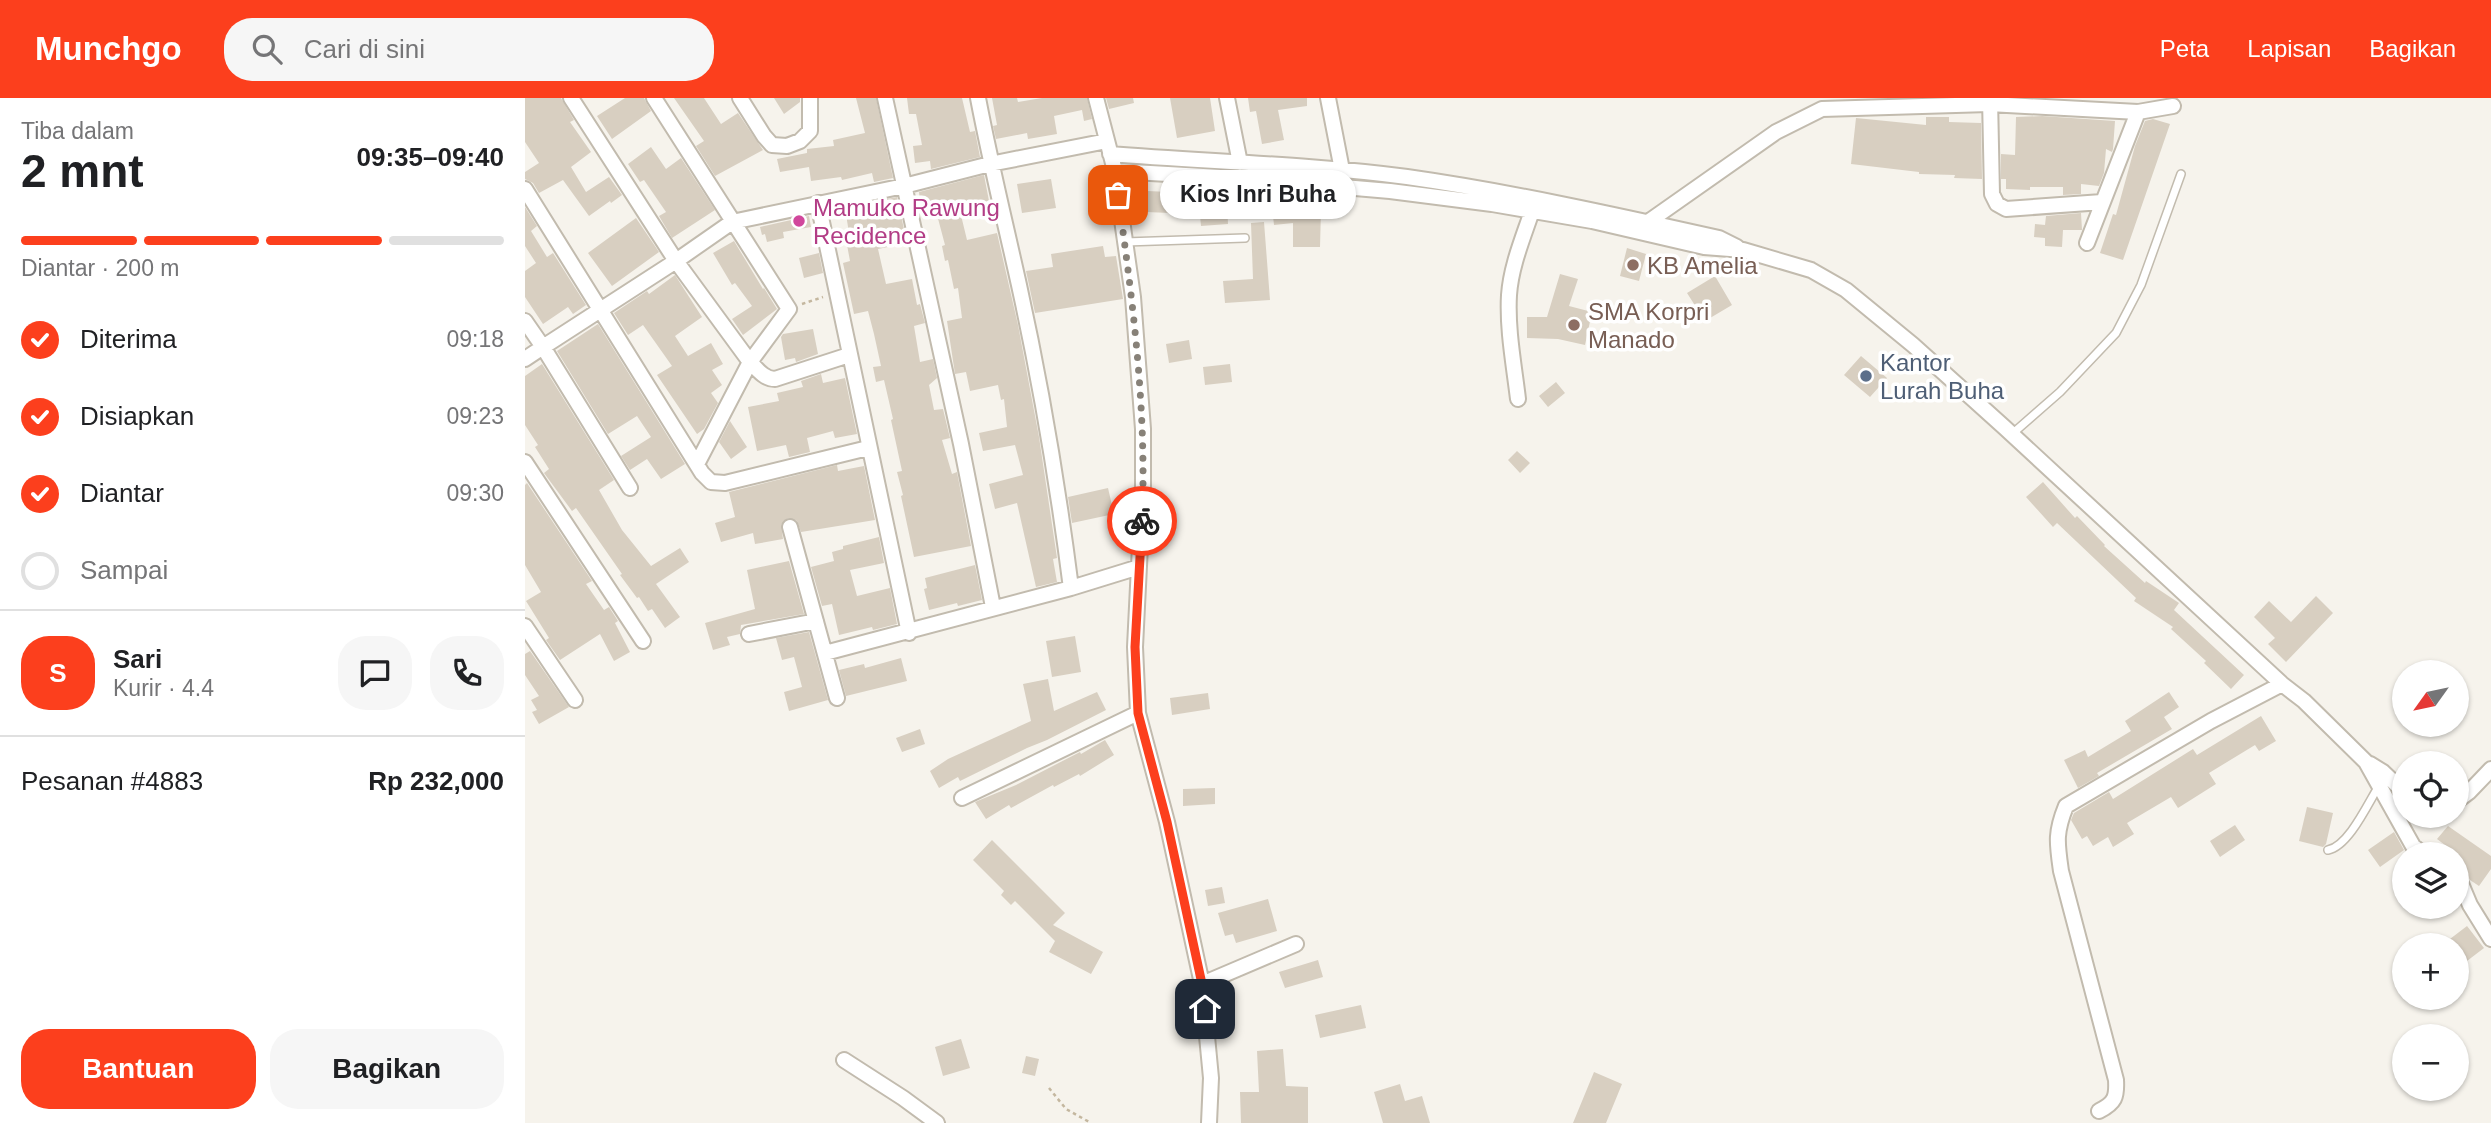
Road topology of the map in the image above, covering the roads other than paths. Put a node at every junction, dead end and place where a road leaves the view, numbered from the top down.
1 (571, 98) edge
2 (654, 98) edge
3 (740, 98) edge
4 (810, 98) edge
5 (885, 98) edge
6 (978, 98) edge
7 (1096, 98) edge
8 (1227, 98) edge
9 (1328, 98) edge
10 (1989, 101) edge
11 (2173, 106) dead end
12 (2138, 112) junction
13 (1109, 148) junction
14 (1240, 163) junction
15 (990, 164) junction
16 (1342, 170) junction
17 (1115, 171) junction
18 (2181, 174) dead end
19 (904, 186) junction
20 (525, 190) edge
21 (2102, 202) junction
22 (818, 203) junction
23 (1532, 211) junction
24 (733, 222) junction
25 (1648, 222) junction
26 (1245, 238) dead end
27 (1125, 242) junction
28 (2087, 243) dead end
29 (1743, 250) junction
30 (677, 261) junction
31 (602, 310) junction
32 (525, 321) edge
33 (543, 347) junction
34 (849, 355) junction
35 (525, 359) edge
36 (750, 362) junction
37 (1518, 399) dead end
38 (2013, 434) junction
39 (868, 448) junction
40 (525, 463) edge
41 (697, 464) junction
42 (630, 488) dead end
43 (790, 527) dead end
44 (1139, 567) junction
45 (1072, 588) junction
46 (993, 607) junction
47 (816, 621) junction
48 (909, 633) junction
49 (749, 634) dead end
50 (527, 636) edge
51 (643, 641) dead end
52 (825, 653) junction
53 (2282, 684) junction
54 (837, 698) dead end
55 (575, 700) dead end
56 (1138, 713) junction
57 (2366, 762) junction
58 (2491, 769) edge
59 (2392, 781) edge
60 (2380, 784) junction
61 (2469, 792) edge
62 (962, 798) dead end
63 (2411, 842) edge
64 (2328, 850) dead end
65 (2469, 903) edge
66 (2491, 939) edge
67 (1297, 944) dead end
68 (1202, 984) junction
69 (844, 1060) dead end
70 (2099, 1111) dead end
71 (937, 1123) edge
72 (1209, 1123) edge

1 - 30 street
2 - 24 street
3 - 4 street
5 - 19 street
6 - 15 street
7 - 13 street
8 - 14 street
9 - 16 street
10 - 12 street
10 - 21 street
10 - 25 street
11 - 12 street
12 - 21 street
13 - 14 street
13 - 15 street
13 - 17 street
14 - 16 street
15 - 19 street
15 - 45 street
16 - 25 street
17 - 23 street
17 - 27 street
18 - 38 lane
19 - 22 street
19 - 46 street
20 - 31 street
21 - 28 street
22 - 24 street
22 - 34 street
23 - 29 street
23 - 37 street
24 - 30 street
24 - 36 street
25 - 29 street
26 - 27 lane
27 - 44 street
29 - 38 street
30 - 31 street
30 - 36 street
31 - 33 street
31 - 41 street
32 - 33 street
33 - 35 street
33 - 42 street
34 - 36 street
34 - 39 street
36 - 41 street
38 - 53 street
39 - 41 street
39 - 48 street
40 - 51 street
43 - 47 street
44 - 45 street
44 - 56 street
45 - 46 street
46 - 48 street
47 - 49 street
47 - 52 street
48 - 52 street
50 - 55 street
52 - 54 street
53 - 57 street
53 - 70 street
56 - 62 street
56 - 68 street
57 - 59 street
57 - 60 street
58 - 61 street
60 - 63 street
60 - 64 lane
65 - 66 street
67 - 68 street
68 - 72 street
69 - 71 street

